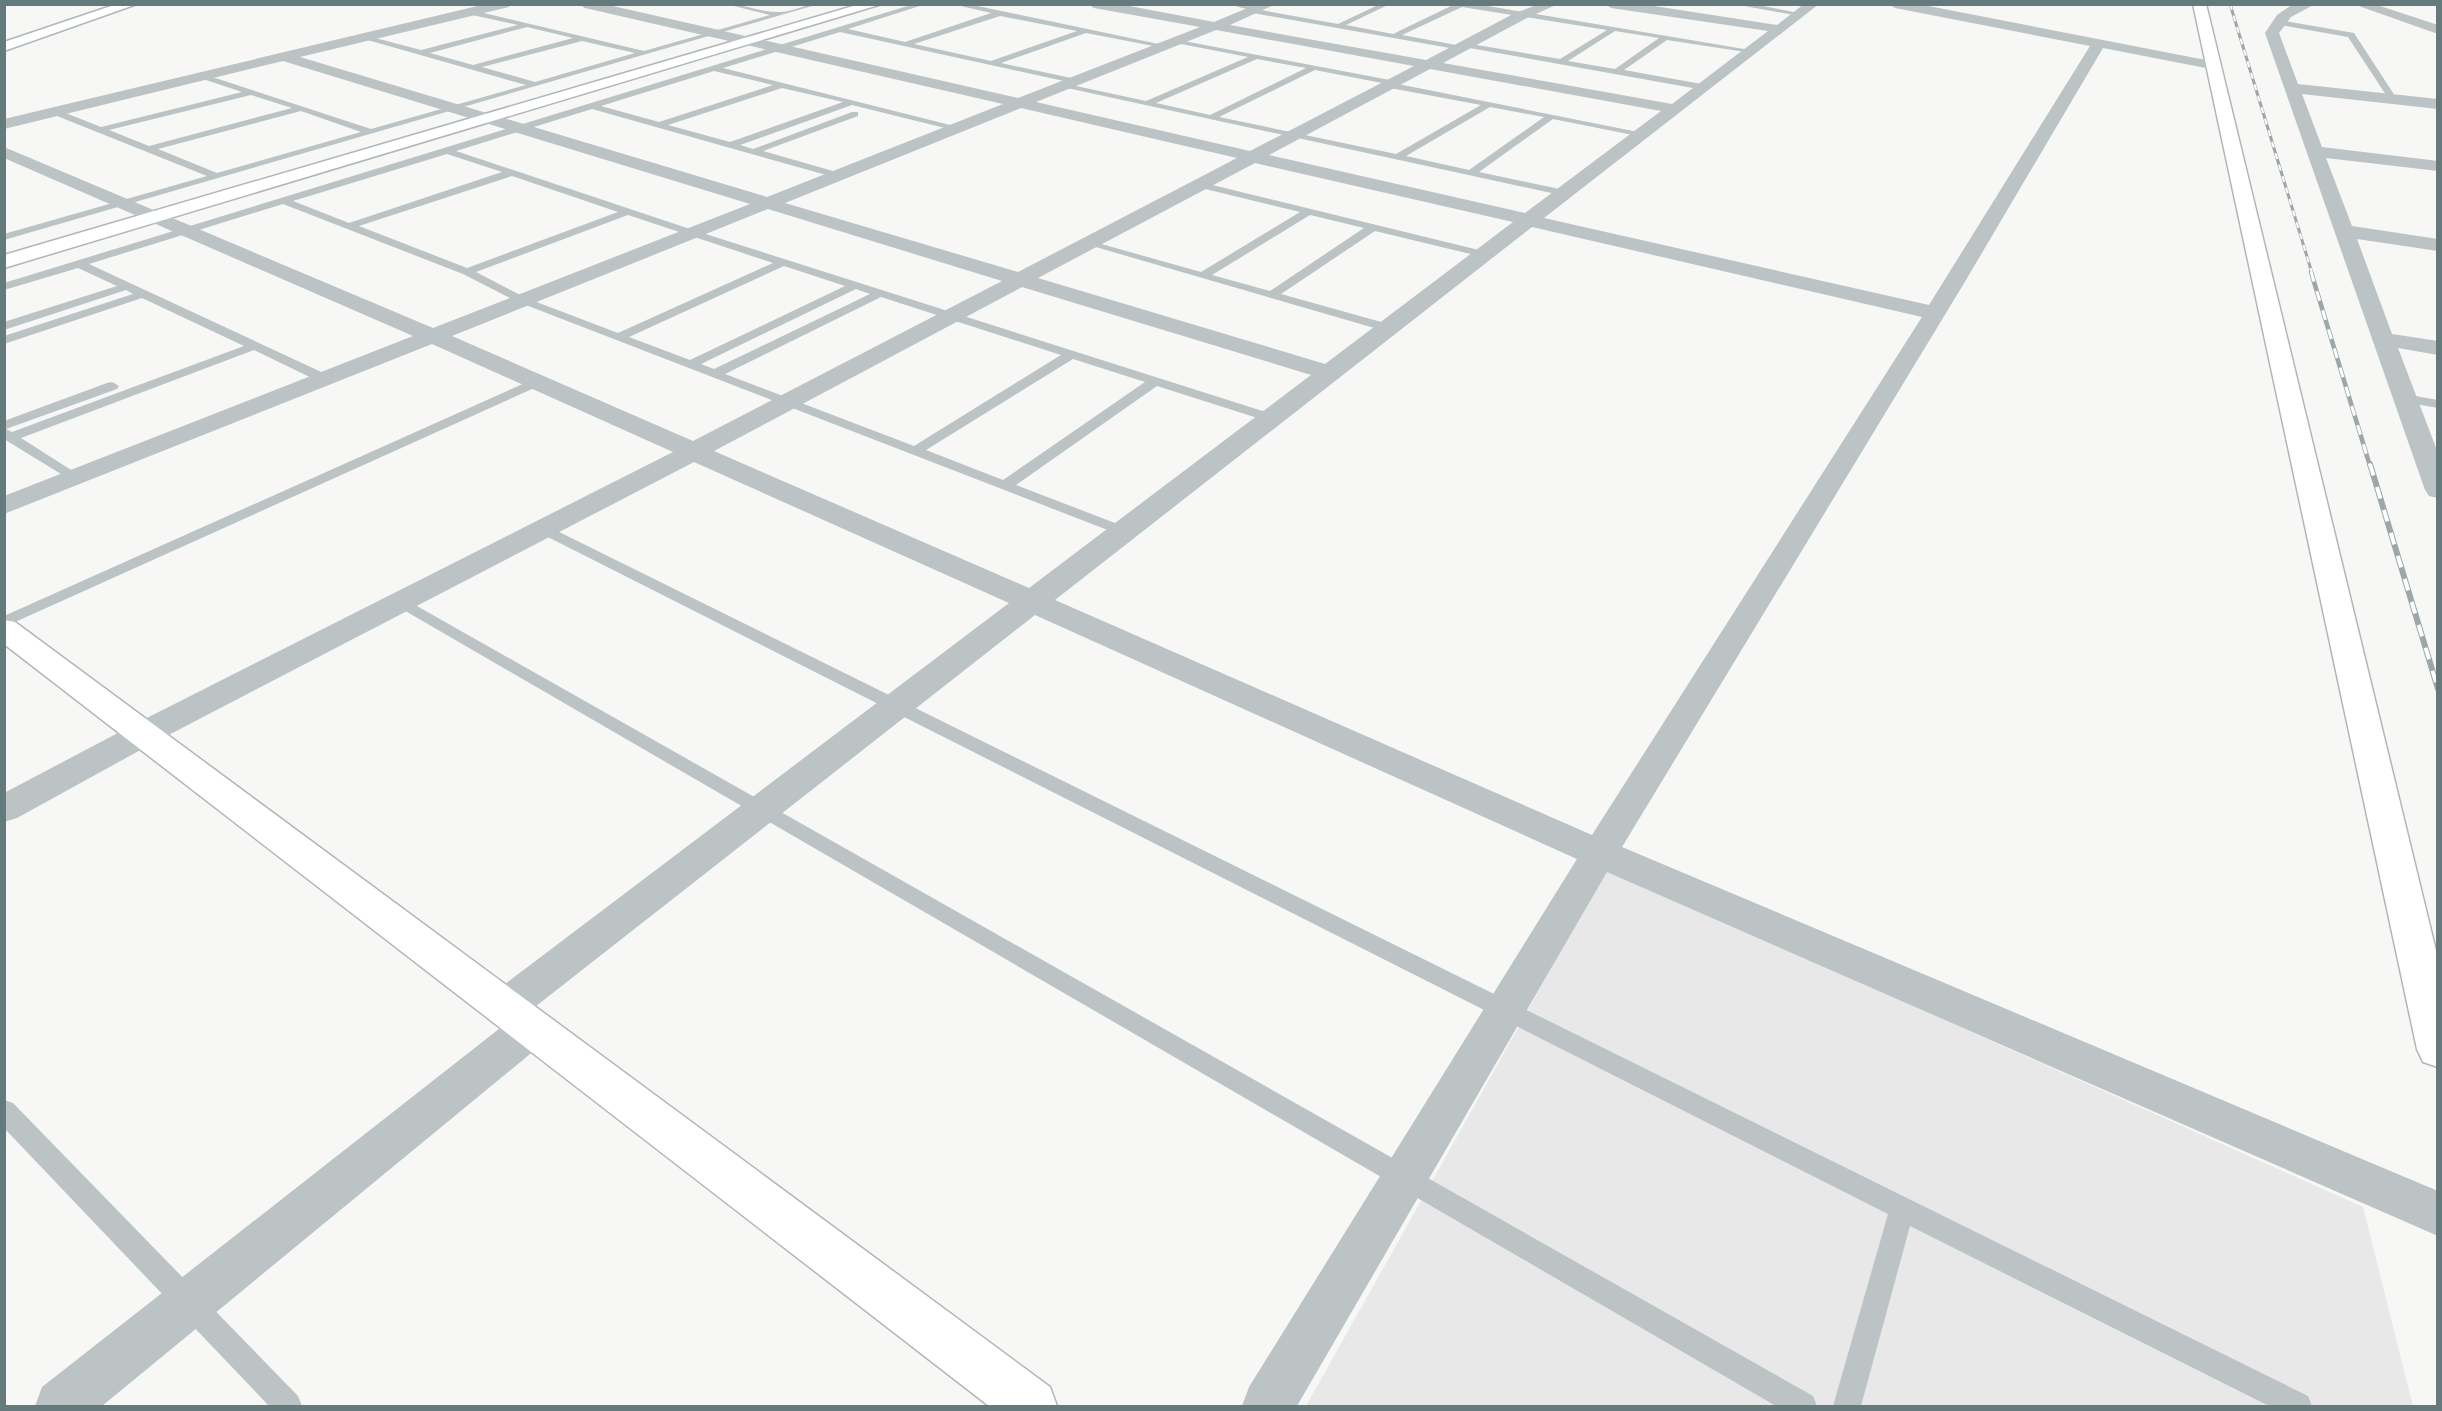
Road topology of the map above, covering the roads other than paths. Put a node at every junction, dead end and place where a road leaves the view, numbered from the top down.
1 (131, 4) edge
2 (452, 4) edge
3 (504, 4) edge
4 (585, 4) edge
5 (729, 4) edge
6 (816, 4) edge
7 (876, 4) edge
8 (923, 4) edge
9 (955, 4) edge
10 (1094, 4) edge
11 (1232, 4) edge
12 (1387, 4) edge
13 (1460, 4) edge
14 (1552, 4) edge
15 (1611, 4) edge
16 (1736, 4) edge
17 (1895, 4) edge
18 (2199, 4) edge
19 (2308, 4) edge
20 (2359, 4) edge
21 (1261, 8) edge
22 (2427, 11) dead end
23 (471, 12) junction
24 (1000, 13) junction
25 (2385, 13) junction
26 (780, 15) junction
27 (1524, 15) junction
28 (1798, 16) edge
29 (2278, 22) junction
30 (417, 25) junction
31 (526, 25) junction
32 (1064, 26) junction
33 (1214, 26) junction
34 (1339, 26) junction
35 (1613, 29) junction
36 (840, 30) junction
37 (1085, 30) junction
38 (2438, 30) edge
39 (715, 33) junction
40 (1043, 33) dead end
41 (1394, 36) junction
42 (367, 37) junction
43 (1666, 37) junction
44 (581, 38) junction
45 (751, 41) junction
46 (1170, 43) junction
47 (2099, 43) junction
48 (905, 44) junction
49 (1463, 46) junction
50 (4, 47) edge
51 (781, 48) junction
52 (991, 51) dead end
53 (1752, 51) junction
54 (421, 52) junction
55 (646, 53) junction
56 (1257, 56) junction
57 (284, 57) junction
58 (971, 59) junction
59 (1561, 62) junction
60 (992, 63) junction
61 (2211, 64) junction
62 (1428, 65) junction
63 (473, 67) junction
64 (1315, 67) junction
65 (715, 69) junction
66 (1333, 71) junction
67 (1616, 72) junction
68 (203, 76) junction
69 (1322, 76) dead end
70 (1068, 84) junction
71 (1392, 84) junction
72 (536, 85) junction
73 (782, 85) junction
74 (1704, 87) junction
75 (2291, 88) junction
76 (251, 92) junction
77 (2392, 99) junction
78 (852, 102) junction
79 (1019, 103) junction
80 (1147, 104) junction
81 (1489, 104) junction
82 (2438, 104) edge
83 (591, 106) junction
84 (874, 107) junction
85 (456, 108) junction
86 (300, 109) junction
87 (1675, 109) junction
88 (55, 112) junction
89 (317, 114) junction
90 (1241, 116) dead end
91 (1552, 116) junction
92 (1212, 117) junction
93 (491, 118) junction
94 (1231, 122) junction
95 (4, 124) edge
96 (659, 125) junction
97 (522, 128) junction
98 (957, 128) junction
99 (100, 130) junction
100 (371, 132) junction
101 (1643, 134) junction
102 (1295, 135) junction
103 (236, 137) dead end
104 (731, 146) junction
105 (148, 149) junction
106 (190, 150) dead end
107 (448, 151) junction
108 (2313, 151) junction
109 (4, 152) edge
110 (753, 152) junction
111 (167, 156) junction
112 (1254, 157) junction
113 (1398, 157) junction
114 (2438, 166) edge
115 (496, 167) junction
116 (513, 172) junction
117 (1471, 172) junction
118 (837, 175) junction
119 (217, 176) junction
120 (1200, 185) junction
121 (1565, 193) junction
122 (284, 201) junction
123 (768, 202) junction
124 (124, 203) junction
125 (611, 205) junction
126 (365, 209) dead end
127 (629, 211) junction
128 (1309, 211) junction
129 (354, 212) dead end
130 (156, 217) junction
131 (332, 219) junction
132 (1529, 220) junction
133 (349, 226) junction
134 (1373, 227) junction
135 (188, 230) junction
136 (2343, 231) junction
137 (692, 233) junction
138 (7, 235) edge
139 (1087, 243) junction
140 (2438, 245) edge
141 (1483, 254) junction
142 (4, 262) edge
143 (784, 262) junction
144 (79, 264) junction
145 (450, 266) junction
146 (467, 272) junction
147 (1202, 276) junction
148 (1020, 279) junction
149 (855, 285) junction
150 (127, 286) junction
151 (4, 287) edge
152 (880, 293) junction
153 (143, 294) junction
154 (1272, 296) junction
155 (522, 300) junction
156 (1935, 313) junction
157 (951, 315) junction
158 (4, 326) edge
159 (1388, 328) junction
160 (433, 336) junction
161 (618, 337) junction
162 (241, 339) junction
163 (2382, 339) junction
164 (4, 340) edge
165 (255, 346) junction
166 (2438, 348) edge
167 (1072, 354) junction
168 (690, 365) junction
169 (1329, 373) junction
170 (714, 374) junction
171 (325, 379) junction
172 (1156, 381) junction
173 (536, 382) junction
174 (2404, 398) junction
175 (787, 402) junction
176 (2438, 404) edge
177 (1270, 418) junction
178 (7, 432) edge
179 (915, 451) junction
180 (692, 452) junction
181 (74, 478) junction
182 (1004, 486) junction
183 (2438, 490) edge
184 (4, 506) edge
185 (543, 529) junction
186 (1123, 531) junction
187 (1033, 600) junction
188 (401, 602) junction
189 (4, 622) edge
190 (4, 630) edge
191 (897, 706) junction
192 (143, 734) junction
193 (4, 809) edge
194 (762, 809) junction
195 (1599, 853) junction
196 (1505, 1010) junction
197 (518, 1018) junction
198 (2438, 1049) edge
199 (4, 1111) edge
200 (1404, 1178) junction
201 (1902, 1209) junction
202 (2438, 1214) edge
203 (189, 1303) junction
204 (61, 1407) edge
205 (288, 1407) edge
206 (1031, 1407) edge
207 (1268, 1407) edge
208 (1803, 1407) edge
209 (1847, 1407) edge
210 (2298, 1407) edge

1 - 50 street
2 - 30 street
3 - 23 street
4 - 39 street
5 - 26 lane
6 - 26 lane
7 - 45 street
8 - 36 lane
9 - 24 lane
10 - 33 street
11 - 21 lane
12 - 34 lane
13 - 27 lane
13 - 41 lane
14 - 27 street
15 - 28 street
16 - 28 lane
17 - 47 street
18 - 61 street
19 - 29 street
20 - 25 street
21 - 33 street
21 - 34 lane
22 - 25 street
23 - 30 street
23 - 31 lane
24 - 32 lane
24 - 48 lane
25 - 38 street
26 - 39 lane
27 - 35 lane
27 - 49 street
28 - 53 street
29 - 75 street
29 - 77 lane
30 - 42 street
31 - 44 lane
31 - 54 lane
32 - 37 lane
32 - 40 lane
33 - 46 street
33 - 62 street
34 - 41 lane
35 - 43 lane
35 - 59 lane
36 - 48 lane
36 - 51 lane
37 - 46 lane
37 - 60 lane
39 - 45 street
39 - 55 lane
41 - 49 lane
42 - 54 lane
42 - 57 street
43 - 53 lane
43 - 67 lane
44 - 55 lane
44 - 63 lane
45 - 51 street
45 - 93 street
46 - 56 lane
46 - 70 street
47 - 61 street
47 - 156 street
48 - 58 lane
49 - 59 lane
49 - 62 street
51 - 65 lane
51 - 79 street
52 - 58 lane
53 - 74 street
54 - 63 lane
55 - 72 lane
56 - 64 lane
56 - 80 lane
57 - 68 street
57 - 85 street
58 - 60 lane
59 - 67 lane
60 - 70 lane
61 - 198 street
62 - 71 street
62 - 87 street
63 - 72 lane
64 - 66 lane
64 - 92 lane
65 - 73 lane
65 - 83 lane
66 - 69 lane
66 - 71 lane
67 - 74 lane
68 - 76 lane
68 - 88 street
70 - 79 street
70 - 80 lane
71 - 81 lane
71 - 102 street
72 - 85 lane
73 - 78 lane
73 - 96 lane
74 - 87 street
75 - 77 street
75 - 108 street
76 - 86 lane
76 - 99 lane
77 - 82 street
78 - 84 lane
78 - 104 lane
79 - 98 street
79 - 112 street
80 - 92 lane
81 - 91 lane
81 - 113 lane
83 - 96 lane
83 - 97 lane
84 - 98 lane
84 - 110 lane
85 - 93 street
85 - 100 lane
86 - 89 lane
86 - 105 lane
87 - 101 street
88 - 95 street
88 - 99 lane
89 - 100 lane
89 - 103 lane
90 - 94 lane
91 - 101 lane
91 - 117 lane
92 - 94 lane
93 - 97 street
93 - 130 street
94 - 102 lane
96 - 104 lane
97 - 107 lane
97 - 123 street
98 - 118 street
99 - 105 lane
100 - 119 lane
101 - 121 street
102 - 112 street
102 - 113 lane
104 - 110 lane
105 - 111 lane
106 - 111 lane
107 - 115 lane
107 - 122 lane
108 - 114 street
108 - 136 street
109 - 124 street
110 - 118 lane
111 - 119 lane
112 - 120 street
112 - 132 street
113 - 117 lane
115 - 116 lane
115 - 126 lane
116 - 125 lane
116 - 133 lane
117 - 121 lane
118 - 123 street
119 - 124 lane
120 - 128 lane
120 - 139 street
121 - 132 street
122 - 131 lane
122 - 135 lane
123 - 137 street
123 - 148 street
124 - 130 street
124 - 138 lane
125 - 127 lane
125 - 145 lane
127 - 137 lane
127 - 146 lane
128 - 134 lane
128 - 147 lane
129 - 131 lane
130 - 135 street
130 - 142 street
131 - 133 lane
132 - 141 street
132 - 156 street
133 - 145 lane
134 - 141 lane
134 - 154 lane
135 - 144 lane
135 - 160 street
136 - 140 street
136 - 163 street
137 - 143 lane
137 - 155 street
139 - 147 lane
139 - 148 street
141 - 159 street
143 - 149 lane
143 - 161 lane
144 - 150 lane
144 - 151 lane
145 - 146 lane
146 - 155 lane
147 - 154 lane
148 - 157 street
148 - 169 street
149 - 152 lane
149 - 168 lane
150 - 153 lane
150 - 158 lane
152 - 157 lane
152 - 170 lane
153 - 162 lane
153 - 164 lane
154 - 159 lane
155 - 160 street
155 - 161 lane
156 - 195 street
157 - 167 lane
157 - 175 street
159 - 169 street
160 - 171 street
160 - 173 street
161 - 168 lane
162 - 165 lane
162 - 178 lane
163 - 166 street
163 - 174 street
165 - 171 lane
165 - 178 lane
167 - 172 lane
167 - 179 lane
168 - 170 lane
169 - 177 street
170 - 175 lane
171 - 181 street
172 - 177 lane
172 - 182 lane
173 - 180 street
173 - 189 lane
174 - 176 lane
174 - 183 street
175 - 179 lane
175 - 180 street
177 - 186 street
178 - 181 lane
179 - 182 lane
180 - 185 street
180 - 187 street
181 - 184 street
182 - 186 lane
185 - 188 street
185 - 191 lane
186 - 187 street
187 - 191 street
187 - 195 street
188 - 192 street
188 - 194 lane
190 - 192 street
191 - 194 street
191 - 196 lane
192 - 193 street
192 - 197 street
194 - 197 street
194 - 200 lane
195 - 196 street
195 - 202 street
196 - 200 street
196 - 201 lane
197 - 203 street
197 - 206 street
199 - 203 lane
200 - 207 street
200 - 208 lane
201 - 209 lane
201 - 210 lane
203 - 204 street
203 - 205 lane

